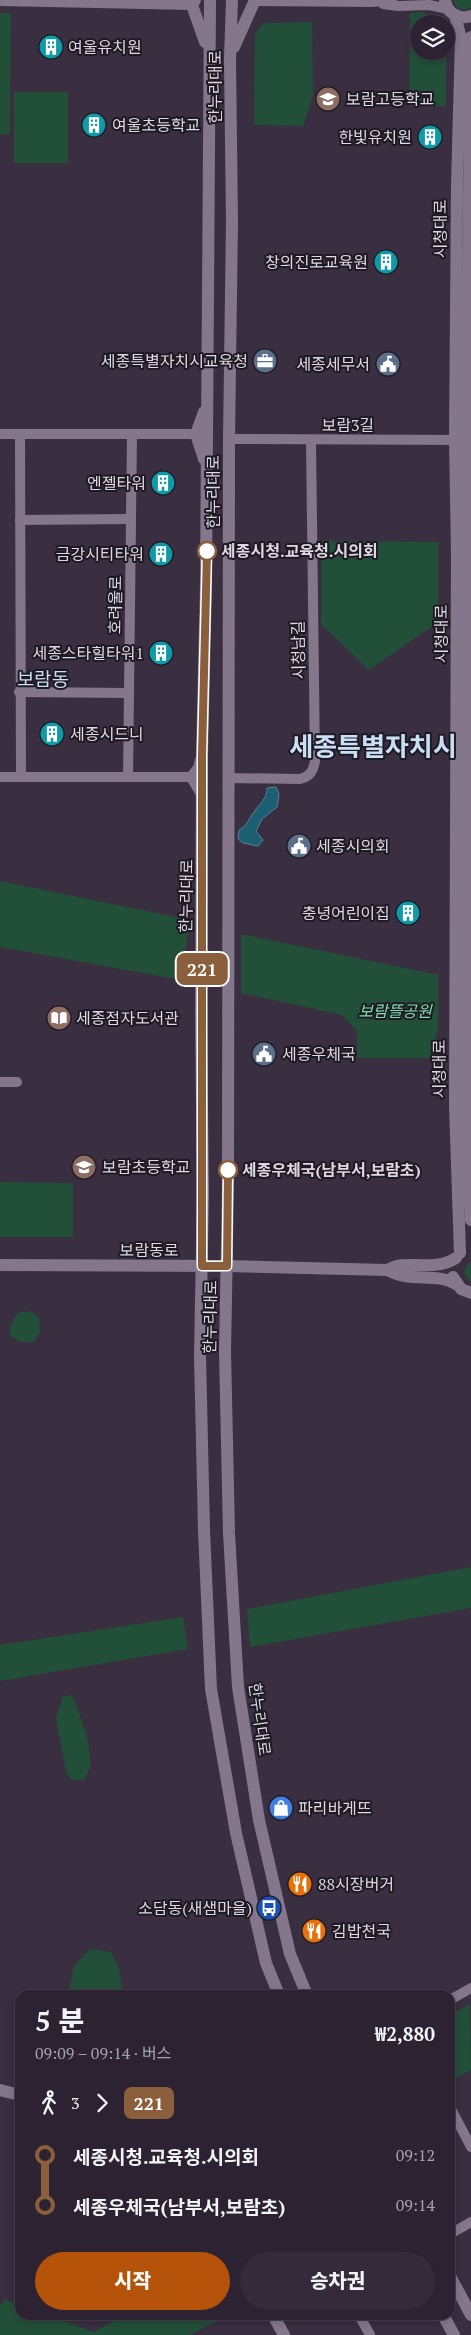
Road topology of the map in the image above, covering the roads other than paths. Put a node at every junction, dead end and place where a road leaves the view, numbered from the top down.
1 (210, 0) edge
2 (232, 0) edge
3 (392, 0) edge
4 (0, 1) edge
5 (256, 1) edge
6 (194, 2) edge
7 (372, 2) junction
8 (449, 8) edge
9 (471, 16) edge
10 (471, 37) edge
11 (209, 56) junction
12 (230, 58) junction
13 (207, 402) junction
14 (0, 434) edge
15 (20, 434) junction
16 (132, 434) junction
17 (196, 434) junction
18 (229, 439) junction
19 (311, 440) junction
20 (461, 440) junction
21 (207, 470) junction
22 (131, 519) junction
23 (20, 520) junction
24 (19, 692) junction
25 (129, 693) junction
26 (202, 755) junction
27 (0, 777) edge
28 (21, 777) junction
29 (128, 777) junction
30 (192, 777) junction
31 (228, 778) junction
32 (203, 797) junction
33 (0, 1082) edge
34 (17, 1082) dead end
35 (471, 1220) edge
36 (463, 1253) edge
37 (0, 1265) edge
38 (202, 1266) junction
39 (227, 1266) junction
40 (388, 1270) junction
41 (456, 1284) junction
42 (470, 1294) edge
43 (471, 1988) edge
44 (277, 1990) edge
45 (305, 1990) edge
46 (455, 1997) edge
47 (0, 2090) edge
48 (15, 2094) edge
49 (455, 2117) edge
50 (471, 2147) edge
51 (471, 2222) edge
52 (455, 2231) edge
53 (455, 2285) edge
54 (471, 2315) edge
55 (276, 2320) edge
56 (362, 2320) edge
57 (445, 2320) edge
58 (284, 2335) edge
59 (370, 2335) edge
60 (454, 2335) edge

1 - 11 street, 한누리대로
2 - 12 street, 한누리대로
3 - 7 street
4 - 6 street
5 - 7 street
5 - 12 street
6 - 11 street
7 - 8 street
8 - 9 street
8 - 20 street, 시청대로
10 - 20 street, 시청대로
11 - 13 street, 한누리대로
12 - 18 street, 한누리대로
13 - 17 street
13 - 21 street, 한누리대로
14 - 15 street
15 - 16 street
15 - 23 street
16 - 17 street
16 - 22 street, 호려울로
17 - 21 street
18 - 19 street, 보람3길
18 - 31 street, 한누리대로
19 - 20 street, 보람3길
19 - 31 street, 시청남길
20 - 35 street, 시청대로
20 - 36 street, 시청대로
21 - 26 street, 한누리대로
22 - 23 street
22 - 25 street, 호려울로
23 - 24 street
24 - 25 street
24 - 28 street
25 - 29 street, 호려울로
26 - 30 street
26 - 32 street, 한누리대로
27 - 28 street
28 - 29 street
29 - 30 street
30 - 32 street
31 - 39 street, 한누리대로
32 - 38 street, 한누리대로
33 - 34 street
36 - 40 street
36 - 41 street, 시청대로
37 - 38 street, 보람동로
38 - 39 street, 보람동로
38 - 44 street, 한누리대로
39 - 40 street, 보람동로
39 - 45 street, 한누리대로
40 - 41 street
41 - 42 street
43 - 46 street
47 - 48 street
49 - 50 street
51 - 52 street
53 - 54 street
55 - 58 street
56 - 59 street
57 - 60 street

